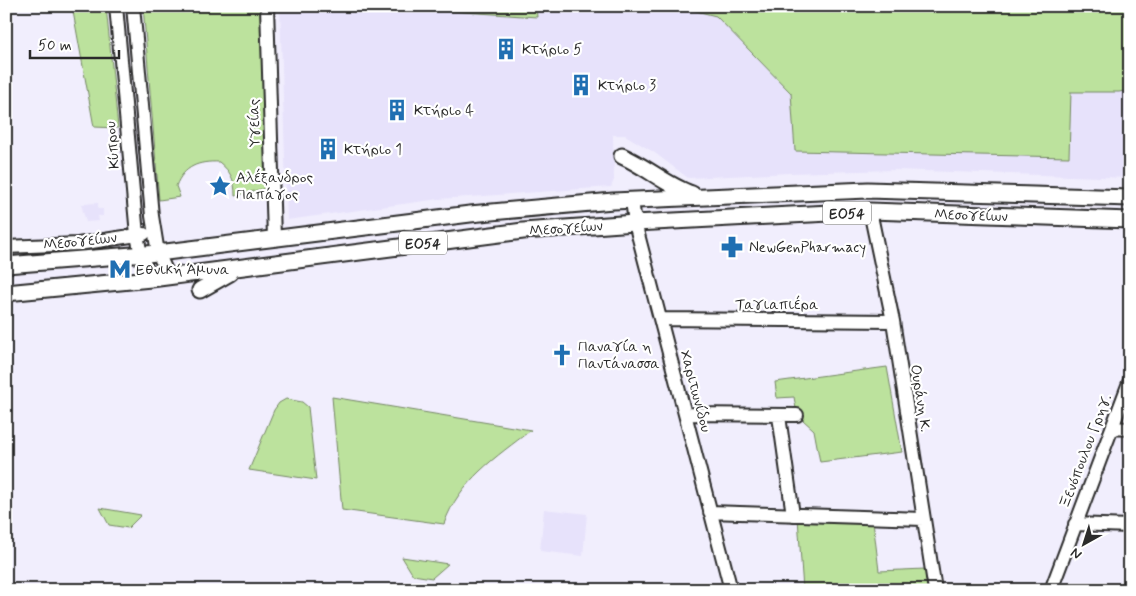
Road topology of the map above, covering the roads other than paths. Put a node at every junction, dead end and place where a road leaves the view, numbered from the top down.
1 (116, 6) edge
2 (133, 6) edge
3 (267, 6) edge
4 (622, 156) dead end
5 (698, 196) junction
6 (1130, 198) edge
7 (632, 200) junction
8 (870, 211) junction
9 (1130, 220) edge
10 (635, 223) junction
11 (154, 233) junction
12 (137, 235) junction
13 (274, 238) junction
14 (6, 247) edge
15 (158, 253) junction
16 (141, 255) junction
17 (6, 265) edge
18 (248, 266) junction
19 (169, 277) junction
20 (151, 279) junction
21 (200, 290) dead end
22 (6, 293) edge
23 (660, 319) junction
24 (893, 321) junction
25 (1130, 380) edge
26 (685, 414) junction
27 (797, 415) dead end
28 (780, 416) junction
29 (1112, 428) junction
30 (1130, 429) edge
31 (710, 512) junction
32 (793, 515) junction
33 (923, 519) junction
34 (1075, 524) junction
35 (1130, 526) edge
36 (731, 590) edge
37 (935, 590) edge
38 (1051, 590) edge

1 - 12 street, Κύπρου
2 - 11 street
3 - 13 street, Υγείας
4 - 5 main road
5 - 6 main road, Μεσογείων / ΕΟ54
5 - 7 main road, Μεσογείων / ΕΟ54
7 - 10 street, Χαριτωνίδου
7 - 13 main road, Μεσογείων / ΕΟ54
8 - 9 main road, Μεσογείων / ΕΟ54
8 - 10 main road, Μεσογείων / ΕΟ54
8 - 24 street, Ουράνη Κ.
10 - 18 main road, Μεσογείων / ΕΟ54
10 - 23 street, Χαριτωνίδου
11 - 12 street, Μεσογείων
11 - 15 street
12 - 14 street, Μεσογείων
12 - 16 street, Κύπρου
13 - 15 main road, Μεσογείων / ΕΟ54
15 - 16 main road, Μεσογείων / ΕΟ54
15 - 19 street
16 - 17 main road, Μεσογείων / ΕΟ54
16 - 20 street, Κύπρου
18 - 19 main road, Μεσογείων / ΕΟ54
18 - 21 main road
19 - 20 main road, Μεσογείων / ΕΟ54
20 - 22 main road, Μεσογείων / ΕΟ54
23 - 24 street, Ταγιαπιέρα
23 - 26 street, Χαριτωνίδου
24 - 33 street, Ουράνη Κ.
25 - 29 street, Ξενόπουλου Γρηγ.
26 - 28 street
26 - 31 street, Χαριτωνίδου
27 - 28 street
28 - 32 street
29 - 30 street
29 - 34 street, Ξενόπουλου Γρηγ.
31 - 32 street
31 - 36 street, Χαριτωνίδου
32 - 33 street
33 - 37 street, Ουράνη Κ.
34 - 35 street
34 - 38 street, Ξενόπουλου Γρηγ.

